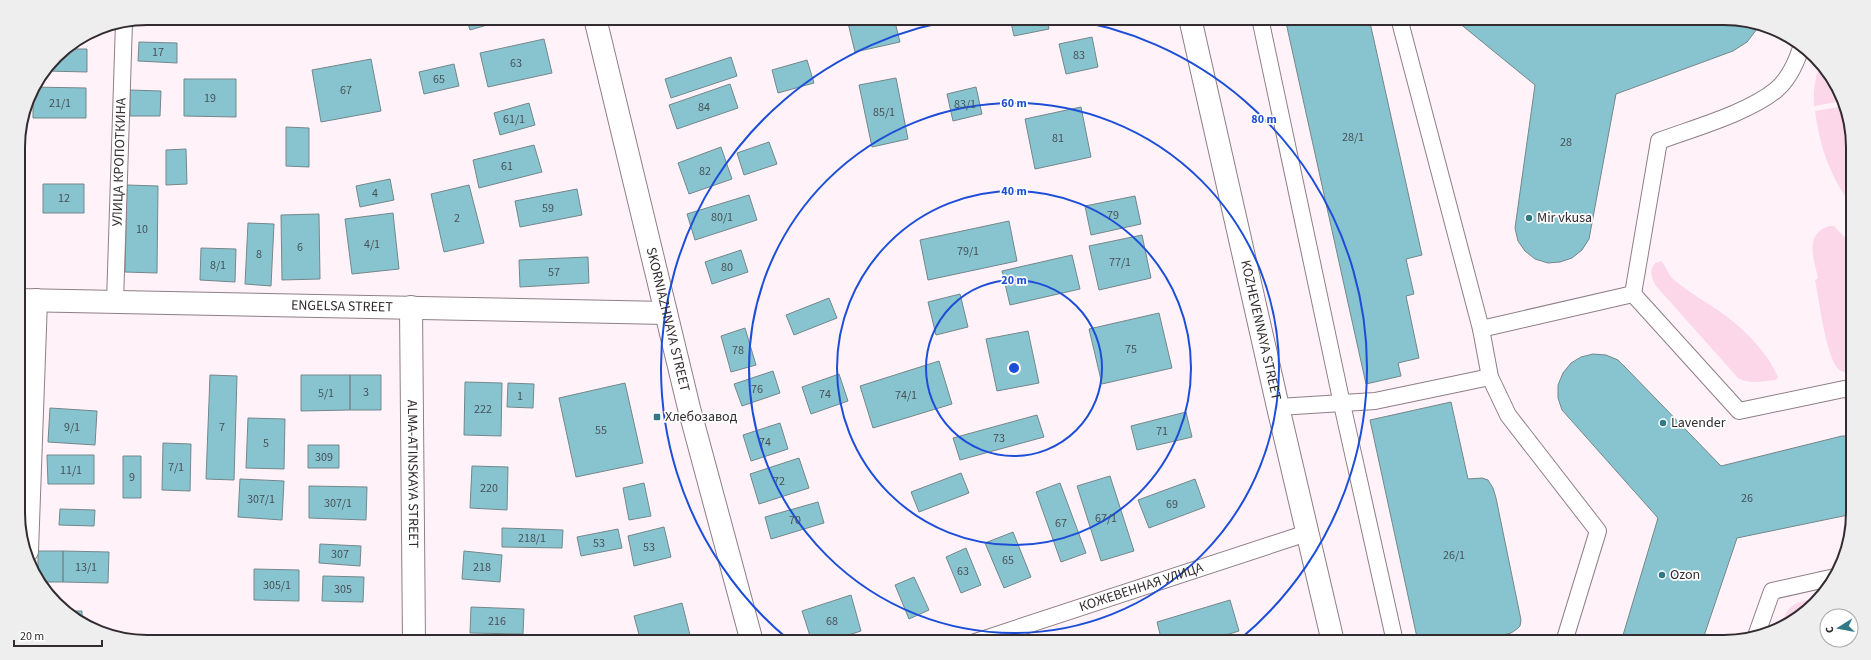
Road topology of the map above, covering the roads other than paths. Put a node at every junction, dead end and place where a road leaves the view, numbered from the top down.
1 (597, 25) edge
2 (1192, 25) edge
3 (1261, 25) edge
4 (1401, 25) edge
5 (124, 27) edge
6 (1800, 52) edge
7 (1633, 294) junction
8 (28, 300) edge
9 (115, 302) junction
10 (412, 306) junction
11 (666, 313) junction
12 (1481, 329) junction
13 (1490, 377) junction
14 (1846, 389) edge
15 (1342, 404) junction
16 (1278, 408) junction
17 (1307, 533) junction
18 (27, 537) edge
19 (1826, 579) edge
20 (1758, 630) edge
21 (414, 635) edge
22 (750, 635) edge
23 (996, 635) edge
24 (1331, 635) edge
25 (1393, 635) edge
26 (1566, 635) edge

1 - 11 main road, SKORNIAZHNAYA STREET
2 - 16 main road, KOZHEVENNAYA STREET
3 - 15 lane
4 - 12 lane
5 - 9 lane, УЛИЦА КРОПОТКИНА
6 - 7 lane
7 - 12 lane
7 - 14 lane
8 - 9 main road, ENGELSA STREET
8 - 18 main road
9 - 10 main road, ENGELSA STREET
10 - 11 main road, ENGELSA STREET
10 - 21 main road, ALMA-ATINSKAYA STREET
11 - 22 main road, SKORNIAZHNAYA STREET
12 - 13 lane
13 - 15 lane
13 - 26 lane
15 - 16 lane
15 - 25 lane
16 - 17 main road, KOZHEVENNAYA STREET
17 - 23 lane, КОЖЕВЕННАЯ УЛИЦА
17 - 24 main road, KOZHEVENNAYA STREET
19 - 20 lane

